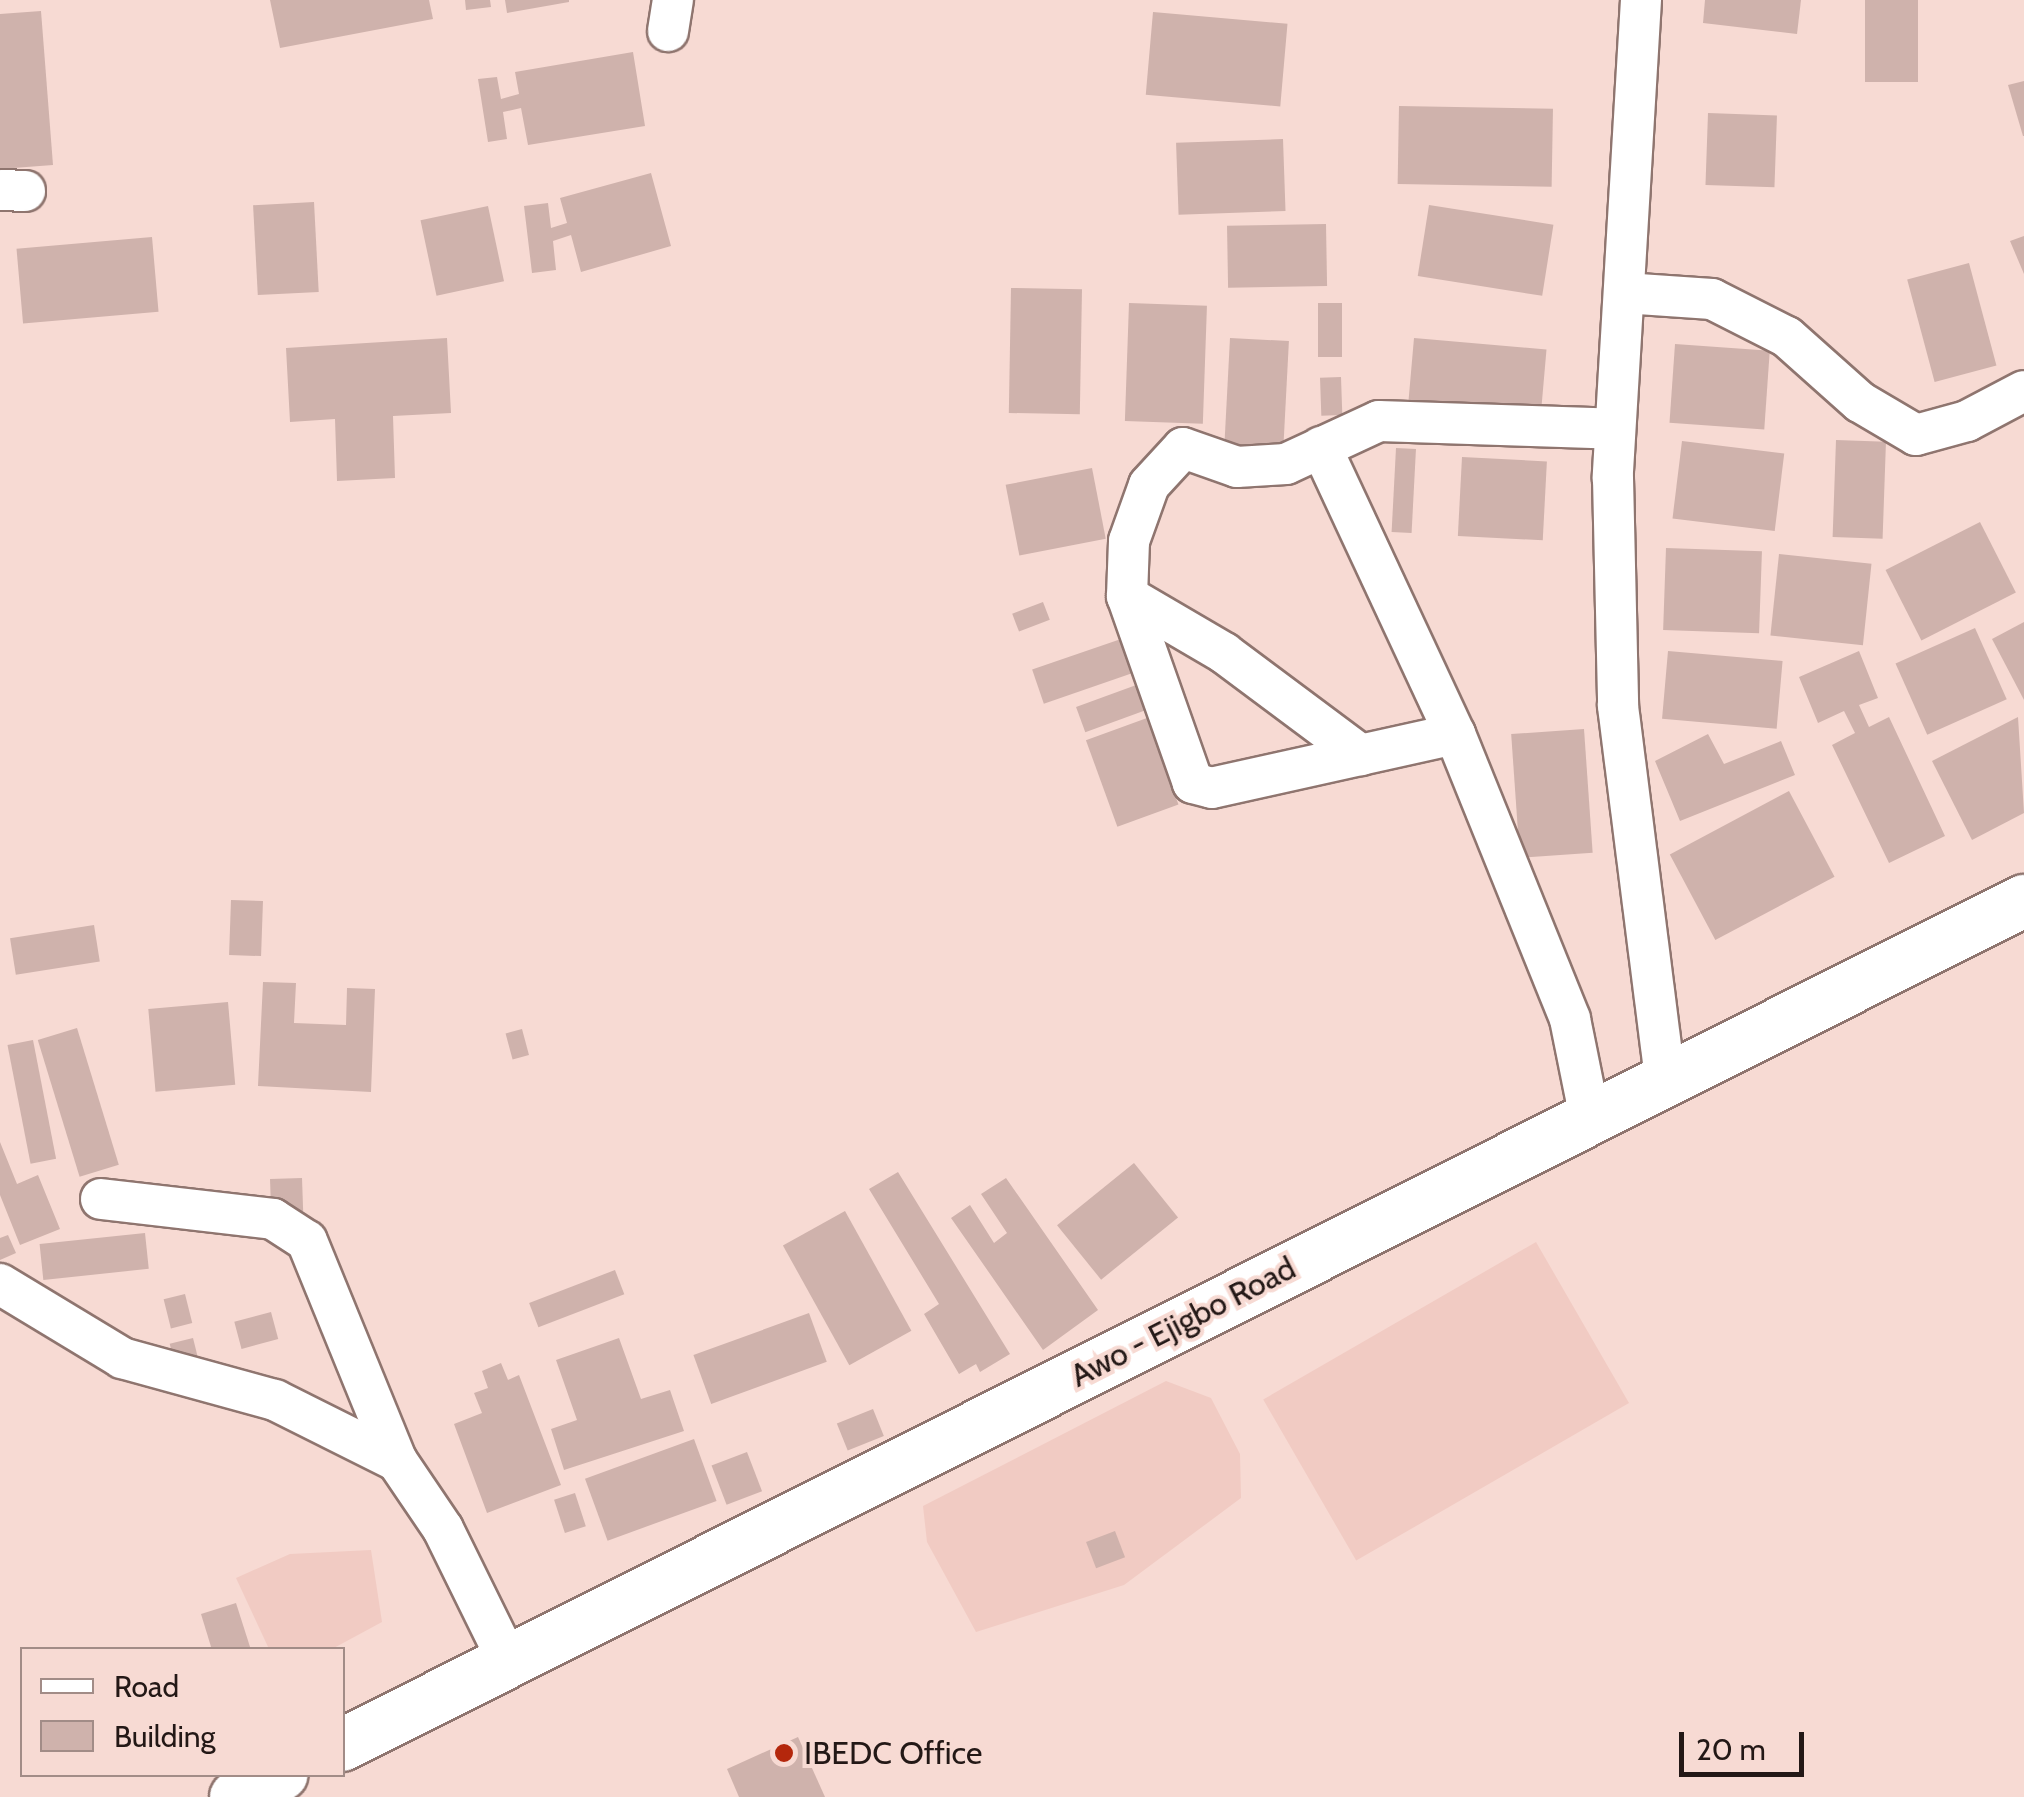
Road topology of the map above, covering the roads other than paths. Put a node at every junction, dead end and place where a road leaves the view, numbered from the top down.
1 (1641, 0) edge
2 (1624, 293) junction
3 (2024, 391) edge
4 (1615, 429) junction
5 (1322, 447) junction
6 (1127, 596) junction
7 (1455, 734) junction
8 (1361, 755) junction
9 (2024, 901) edge
10 (1665, 1080) junction
11 (1590, 1118) junction
12 (102, 1198) dead end
13 (0, 1284) edge
14 (397, 1461) junction
15 (509, 1662) junction
16 (345, 1744) edge
17 (276, 1777) edge
18 (236, 1797) edge

1 - 2 street
2 - 3 street
2 - 4 street
4 - 5 street
4 - 10 street
5 - 6 street
5 - 7 street
6 - 8 street
6 - 8 street
7 - 8 street
7 - 11 street
9 - 10 main road, Awo - Ejigbo Road
10 - 11 main road, Awo - Ejigbo Road
11 - 15 main road, Awo - Ejigbo Road
12 - 14 street
13 - 14 street
14 - 15 street
15 - 16 main road, Awo - Ejigbo Road
17 - 18 main road

